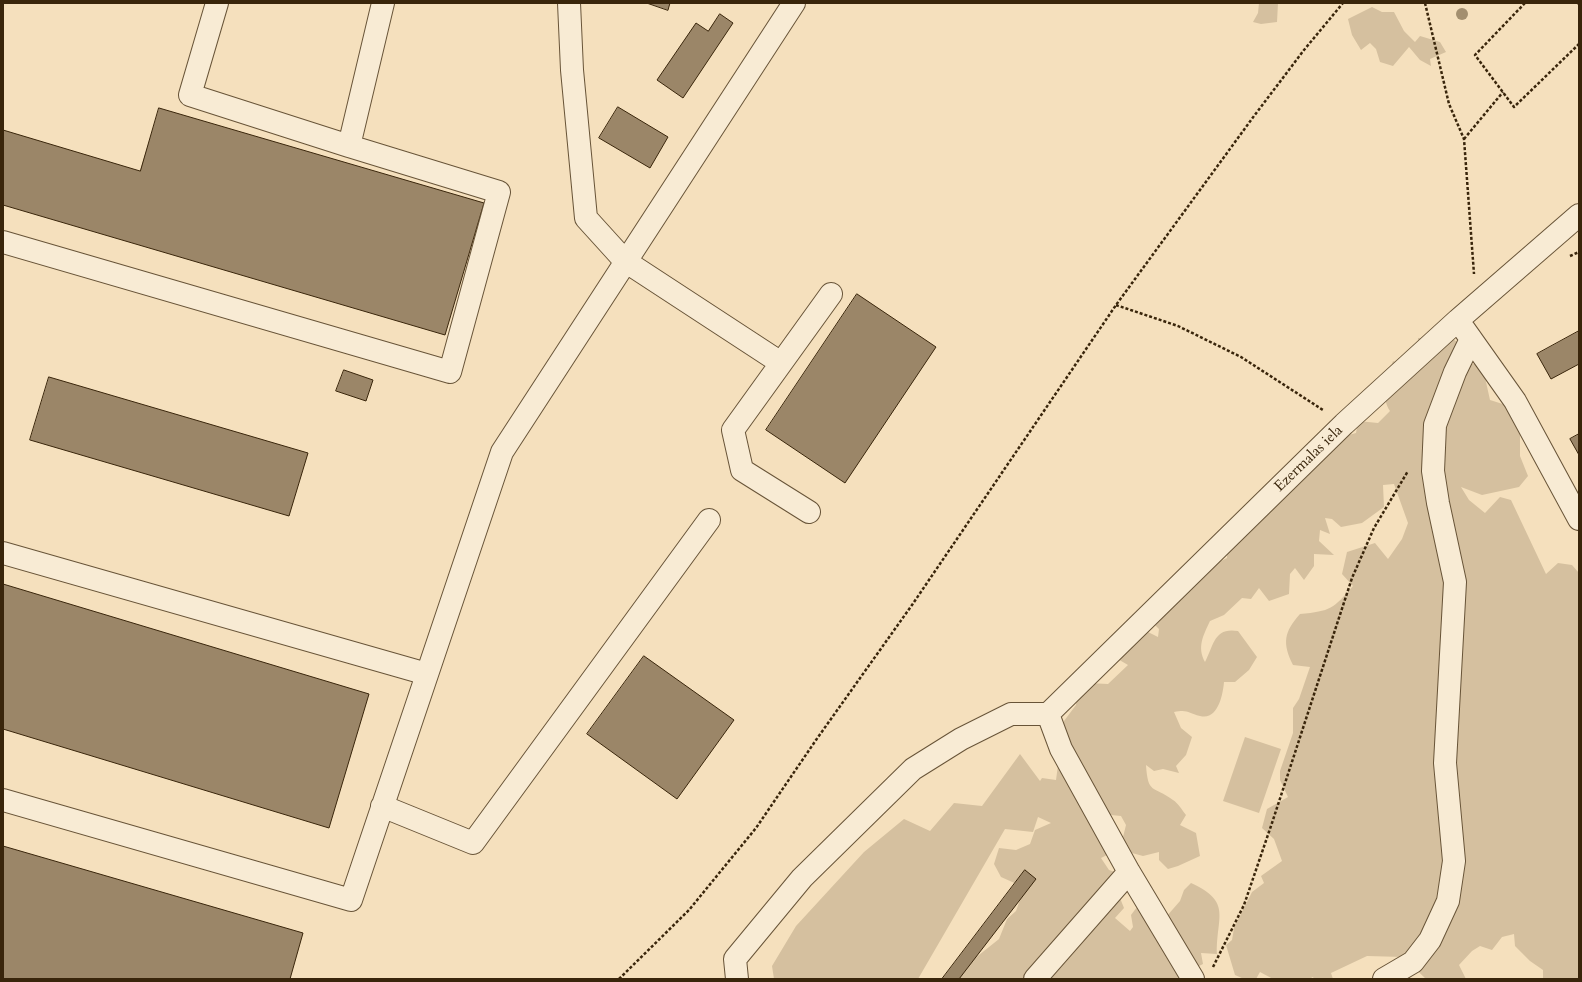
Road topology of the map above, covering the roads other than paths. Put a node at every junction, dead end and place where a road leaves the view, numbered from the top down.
1 (217, 3) edge
2 (383, 3) edge
3 (569, 3) edge
4 (794, 3) edge
5 (349, 146) junction
6 (1579, 214) edge
7 (3, 242) edge
8 (625, 261) junction
9 (831, 294) dead end
10 (1458, 320) junction
11 (1471, 340) junction
12 (781, 363) junction
13 (809, 512) dead end
14 (709, 520) dead end
15 (1579, 520) edge
16 (3, 553) edge
17 (427, 674) junction
18 (1048, 714) junction
19 (3, 800) edge
20 (382, 806) junction
21 (1129, 872) junction
22 (736, 969) edge
23 (1202, 976) edge
24 (1394, 977) edge
25 (1035, 979) edge

1 - 5 street
2 - 5 street
3 - 8 street
4 - 8 street
5 - 7 street
6 - 10 street, Ezermalas iela
8 - 12 street
8 - 17 street
9 - 12 street
10 - 11 street
10 - 18 street, Ezermalas iela
11 - 15 street
11 - 24 street
12 - 13 street
14 - 20 street
16 - 17 street
17 - 20 street
18 - 21 street
18 - 22 street
19 - 20 street
21 - 23 street
21 - 25 street

